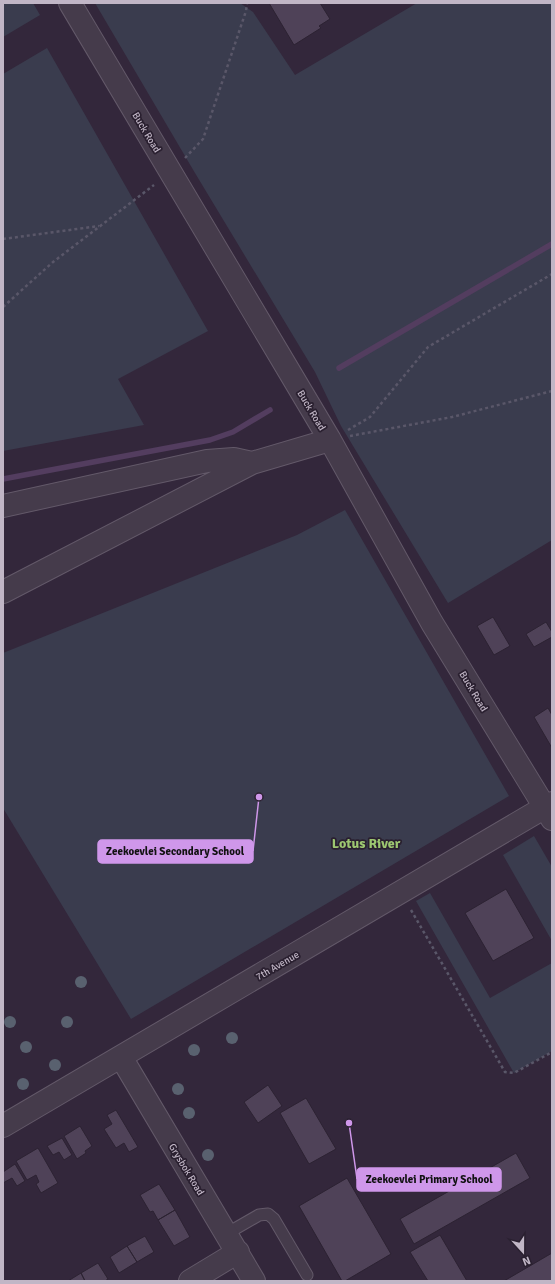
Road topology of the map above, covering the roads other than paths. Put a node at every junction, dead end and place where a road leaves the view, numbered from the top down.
1 (70, 3) edge
2 (330, 440) junction
3 (252, 463) junction
4 (3, 506) edge
5 (3, 592) edge
6 (550, 810) edge
7 (120, 1057) junction
8 (3, 1126) edge
9 (226, 1234) junction
10 (238, 1252) junction
11 (307, 1275) dead end
12 (190, 1281) edge
13 (254, 1281) edge

1 - 2 street, Buck Road
2 - 3 street
2 - 6 street, Buck Road
3 - 4 street
3 - 5 street
6 - 7 street, 7th Avenue
7 - 8 street, 7th Avenue
7 - 9 street, Grysbok Road
9 - 10 street, Grysbok Road
9 - 11 lane
10 - 12 street
10 - 13 street, Grysbok Road

